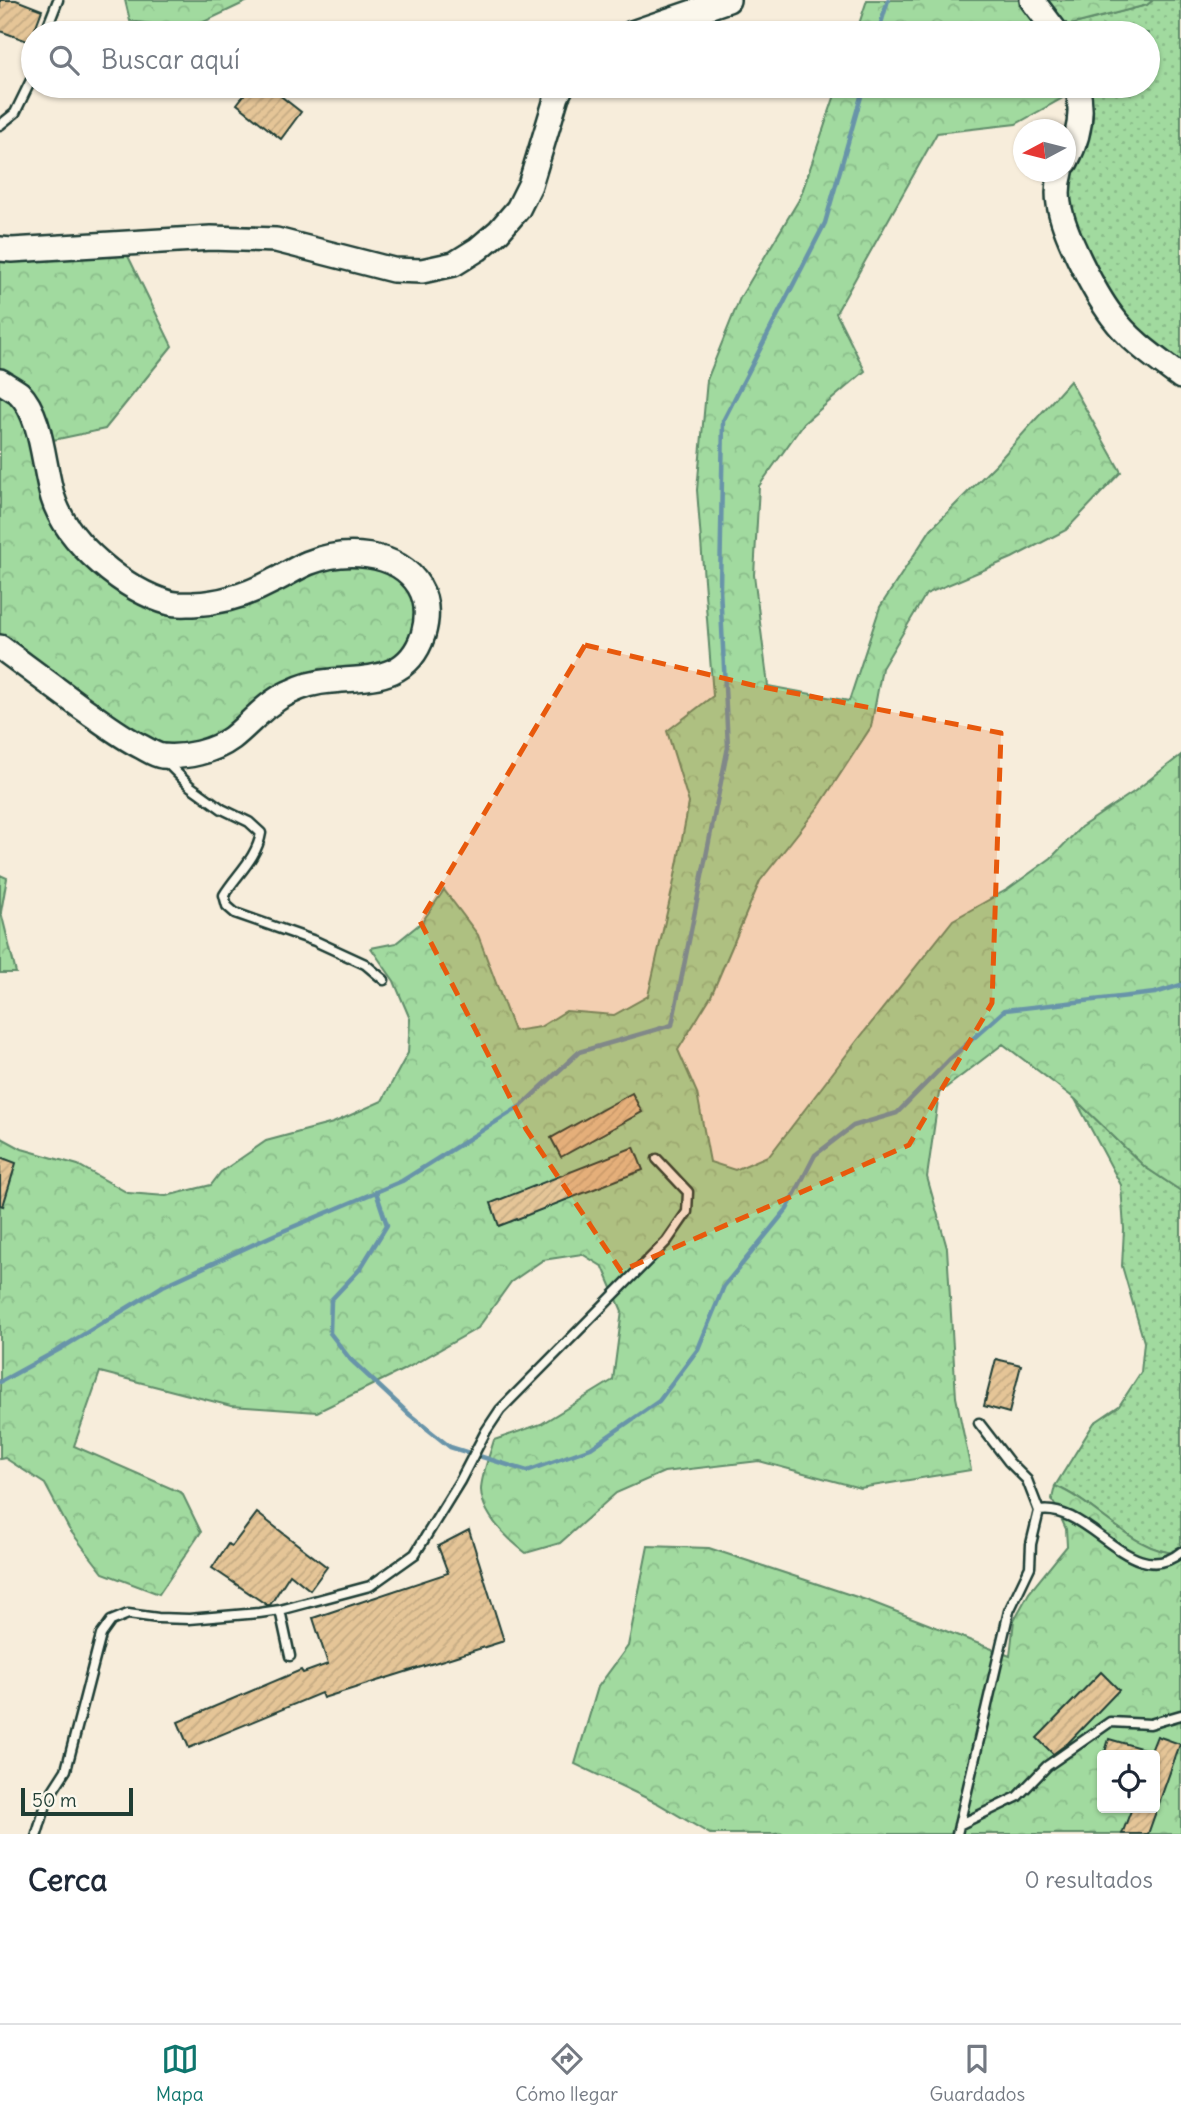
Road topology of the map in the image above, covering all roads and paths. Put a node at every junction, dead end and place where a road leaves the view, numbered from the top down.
1 (58, 0) edge
2 (728, 0) edge
3 (1032, 0) edge
4 (50, 21) edge
5 (667, 21) edge
6 (1047, 21) edge
7 (22, 98) edge
8 (556, 98) edge
9 (1078, 98) edge
10 (0, 125) edge
11 (1076, 140) edge
12 (1058, 182) edge
13 (0, 249) edge
14 (1181, 377) edge
15 (0, 381) edge
16 (0, 647) edge
17 (159, 756) junction
18 (384, 980) dead end
19 (657, 1159) dead end
20 (979, 1423) dead end
21 (1039, 1511) junction
22 (1181, 1552) edge
23 (280, 1609) junction
24 (290, 1656) dead end
25 (1181, 1715) edge
26 (959, 1825) junction
27 (37, 1834) edge
28 (957, 1834) edge

1 - 4 lane
2 - 5 street
3 - 6 street
7 - 10 lane
8 - 13 street
9 - 11 street
12 - 14 street
15 - 17 street
16 - 17 street
17 - 18 lane
19 - 23 lane
20 - 21 lane
21 - 22 lane
21 - 26 lane
23 - 24 lane
23 - 27 lane
25 - 26 lane
26 - 28 lane

